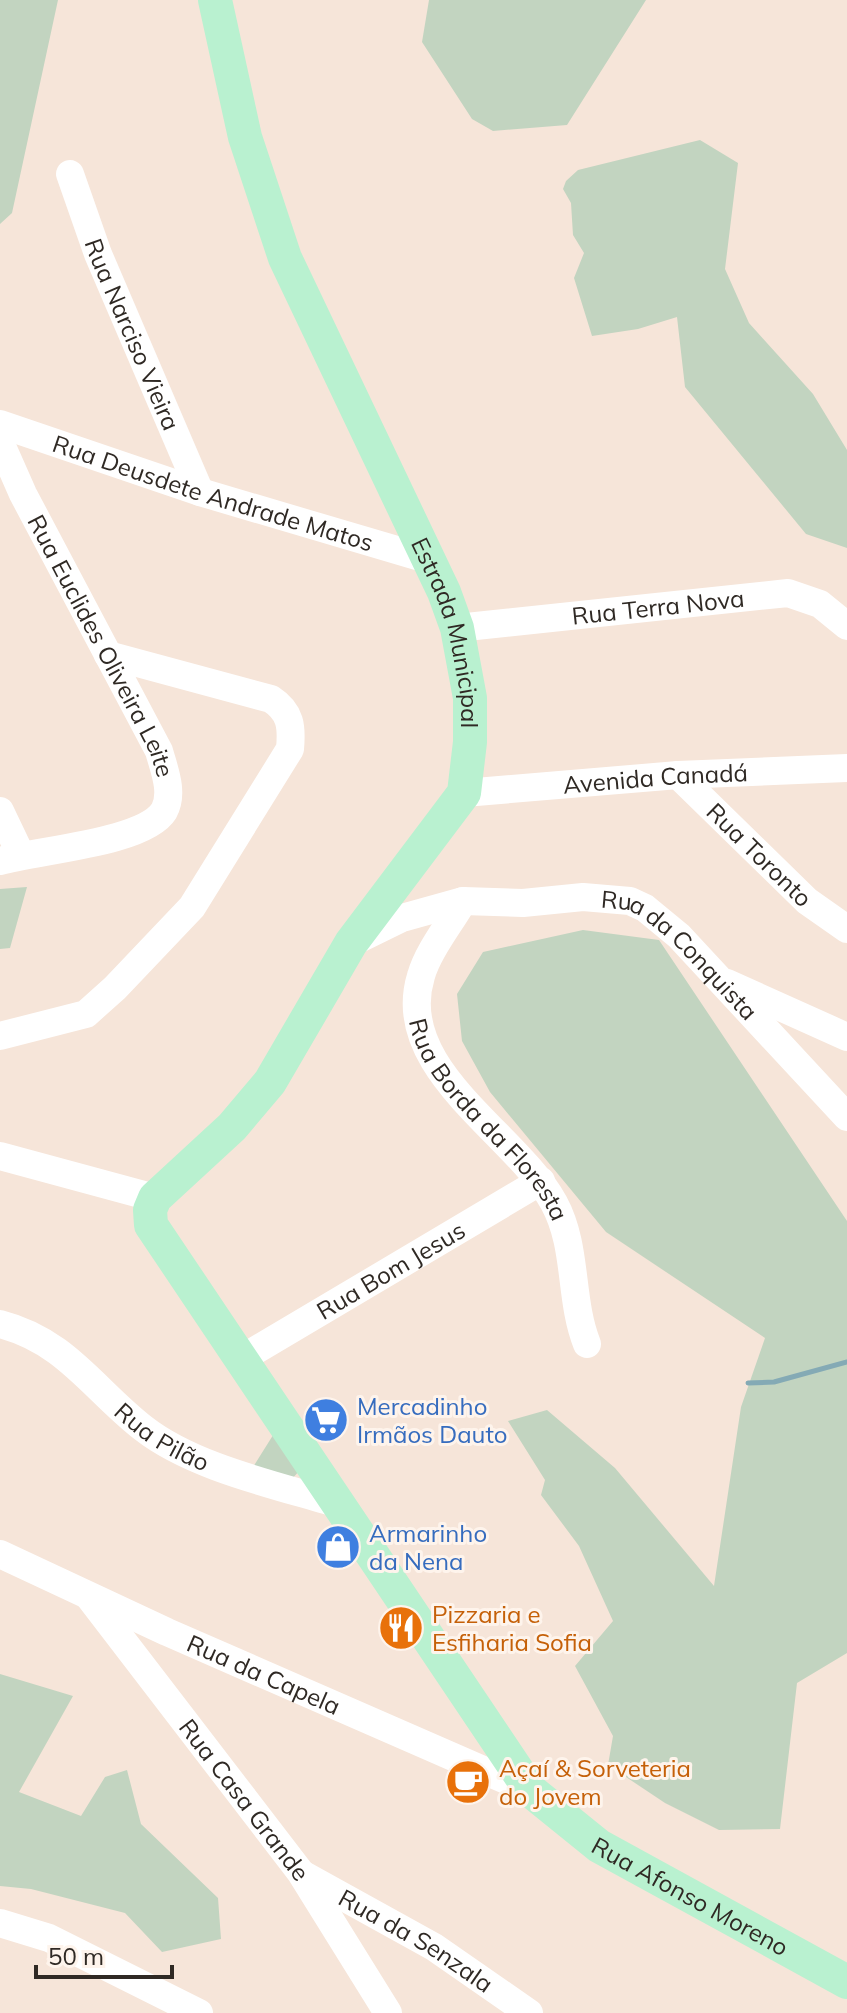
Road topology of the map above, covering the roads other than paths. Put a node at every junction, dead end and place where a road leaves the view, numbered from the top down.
1 (215, 0) edge
2 (70, 174) dead end
3 (0, 424) edge
4 (0, 442) edge
5 (200, 492) junction
6 (427, 559) junction
7 (847, 626) edge
8 (457, 628) junction
9 (108, 655) junction
10 (847, 768) edge
11 (678, 775) junction
12 (464, 793) junction
13 (0, 811) edge
14 (10, 858) edge
15 (463, 901) junction
16 (847, 929) edge
17 (351, 943) junction
18 (715, 978) junction
19 (0, 1036) edge
20 (847, 1037) edge
21 (847, 1117) edge
22 (0, 1156) edge
23 (541, 1181) junction
24 (155, 1198) junction
25 (7, 1326) edge
26 (587, 1344) dead end
27 (241, 1359) junction
28 (338, 1504) junction
29 (0, 1554) edge
30 (87, 1595) junction
31 (531, 1791) junction
32 (301, 1873) junction
33 (0, 1923) edge
34 (847, 1982) edge
35 (199, 2013) edge
36 (388, 2013) edge
37 (529, 2013) edge

1 - 6 main road, Estrada Municipal
2 - 5 street, Rua Narciso Vieira
3 - 5 street, Rua Deusdete Andrade Matos
4 - 9 street, Rua Euclides Oliveira Leite
5 - 6 street, Rua Deusdete Andrade Matos
6 - 8 main road, Estrada Municipal
7 - 8 street, Rua Terra Nova
8 - 12 main road, Estrada Municipal
9 - 14 street, Rua Euclides Oliveira Leite
9 - 19 street
10 - 11 street, Avenida Canadá
11 - 12 street, Avenida Canadá
11 - 16 street, Rua Toronto
12 - 17 main road
13 - 14 street
15 - 17 street, Rua da Conquista
15 - 18 street, Rua da Conquista
15 - 23 street, Rua Borda da Floresta
17 - 24 main road
18 - 20 street
18 - 21 street, Rua da Conquista
22 - 24 street
23 - 26 street, Rua Borda da Floresta
23 - 27 street, Rua Bom Jesus
24 - 27 main road, Rua Afonso Moreno
25 - 28 street, Rua Pilão
27 - 28 main road, Rua Afonso Moreno
28 - 31 main road, Rua Afonso Moreno
29 - 30 street, Rua da Capela
30 - 31 street, Rua da Capela
30 - 32 street, Rua Casa Grande
31 - 34 main road, Rua Afonso Moreno
32 - 36 street, Rua Casa Grande
32 - 37 street, Rua da Senzala
33 - 35 street

